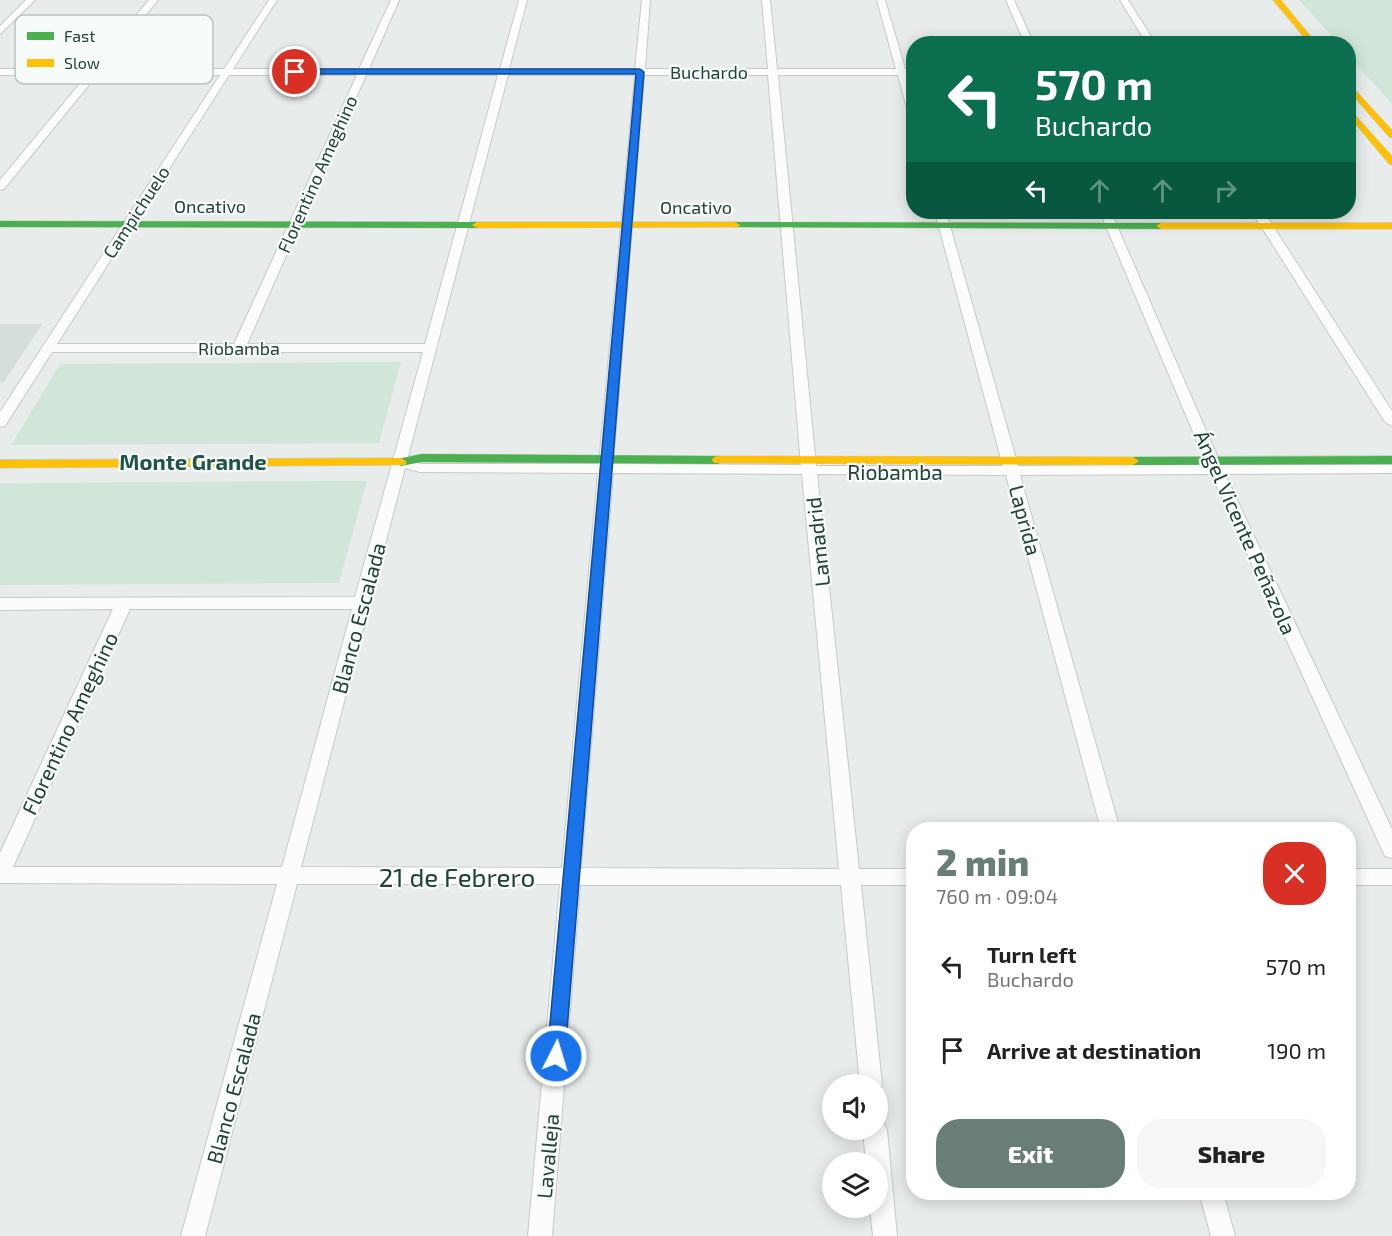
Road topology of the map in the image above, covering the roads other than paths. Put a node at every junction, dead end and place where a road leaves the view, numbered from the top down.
1 (31, 0) edge
2 (154, 0) edge
3 (273, 0) edge
4 (395, 0) edge
5 (523, 0) edge
6 (646, 0) edge
7 (766, 0) edge
8 (881, 0) edge
9 (1010, 0) edge
10 (1124, 0) edge
11 (1272, 4) edge
12 (16, 15) edge
13 (142, 15) edge
14 (15, 16) edge
15 (0, 31) edge
16 (1026, 36) edge
17 (1147, 36) edge
18 (1290, 36) edge
19 (1306, 36) edge
20 (213, 72) edge
21 (226, 72) junction
22 (363, 72) junction
23 (503, 72) junction
24 (640, 72) junction
25 (773, 72) junction
26 (902, 72) junction
27 (906, 72) edge
28 (85, 84) edge
29 (906, 87) edge
30 (1356, 93) edge
31 (1356, 119) edge
32 (1392, 135) edge
33 (1392, 162) edge
34 (0, 187) edge
35 (942, 219) edge
36 (1110, 219) edge
37 (1262, 219) edge
38 (0, 224) edge
39 (128, 224) junction
40 (295, 225) junction
41 (463, 225) junction
42 (627, 225) junction
43 (788, 225) junction
44 (1267, 226) junction
45 (1392, 226) edge
46 (48, 348) junction
47 (239, 348) junction
48 (430, 348) junction
49 (1392, 422) edge
50 (0, 423) edge
51 (1392, 460) edge
52 (399, 462) junction
53 (0, 464) edge
54 (607, 465) junction
55 (809, 465) junction
56 (1214, 465) junction
57 (1011, 466) junction
58 (1392, 469) edge
59 (362, 603) junction
60 (0, 604) edge
61 (124, 604) junction
62 (1109, 822) edge
63 (1392, 850) edge
64 (0, 875) edge
65 (289, 876) junction
66 (571, 876) junction
67 (851, 877) junction
68 (906, 877) edge
69 (1356, 878) edge
70 (1392, 878) edge
71 (870, 1074) edge
72 (876, 1140) edge
73 (1213, 1200) edge
74 (193, 1236) edge
75 (540, 1236) edge
76 (885, 1236) edge
77 (1224, 1236) edge

1 - 12 street
2 - 13 street
3 - 21 street, Campichuelo
4 - 22 street, Florentino Ameghino
5 - 23 street, Blanco Escalada
6 - 24 street, Lavalleja
7 - 25 street, Lamadrid
8 - 26 street
9 - 16 street
10 - 17 street
11 - 18 street
11 - 19 street
14 - 15 street
20 - 21 street, Buchardo
21 - 22 street, Buchardo
21 - 39 street, Campichuelo
22 - 23 street, Buchardo
22 - 40 street, Florentino Ameghino
23 - 24 street, Buchardo
23 - 41 street, Blanco Escalada
24 - 25 street, Buchardo
24 - 42 street, Lavalleja
25 - 26 street, Buchardo
25 - 43 street, Lamadrid
26 - 27 street, Buchardo
26 - 29 street
28 - 34 street
30 - 32 street
31 - 33 street
35 - 36 street, Oncativo
35 - 43 street, Oncativo
35 - 57 street, Laprida
36 - 44 street, Oncativo
36 - 56 street, Ángel Vicente Peñazola
37 - 44 street
38 - 39 street, Oncativo
39 - 40 street, Oncativo
39 - 46 street, Campichuelo
40 - 41 street, Oncativo
40 - 47 street, Florentino Ameghino
41 - 42 street, Oncativo
41 - 48 street, Blanco Escalada
42 - 43 street, Oncativo
42 - 54 street, Lavalleja
43 - 55 street, Lamadrid
44 - 45 street, Oncativo
44 - 49 street
46 - 47 street, Riobamba
46 - 50 street, Campichuelo
47 - 48 street, Riobamba
48 - 52 street, Blanco Escalada
51 - 56 street, Riobamba
52 - 53 street, Riobamba
52 - 54 street, Riobamba
52 - 59 street, Blanco Escalada
54 - 55 street, Riobamba
54 - 66 street, Lavalleja
55 - 57 street, Riobamba
55 - 67 street, Lamadrid
56 - 57 street, Riobamba
56 - 58 street, Riobamba
56 - 63 street, Ángel Vicente Peñazola
57 - 62 street, Laprida
59 - 61 street
59 - 65 street, Blanco Escalada
60 - 61 street
61 - 64 street, Florentino Ameghino
64 - 65 street, 21 de Febrero
65 - 66 street, 21 de Febrero
65 - 74 street, Blanco Escalada
66 - 67 street, 21 de Febrero
66 - 75 street, Lavalleja
67 - 68 street, 21 de Febrero
67 - 71 street, Lamadrid
69 - 70 street
72 - 76 street
73 - 77 street

